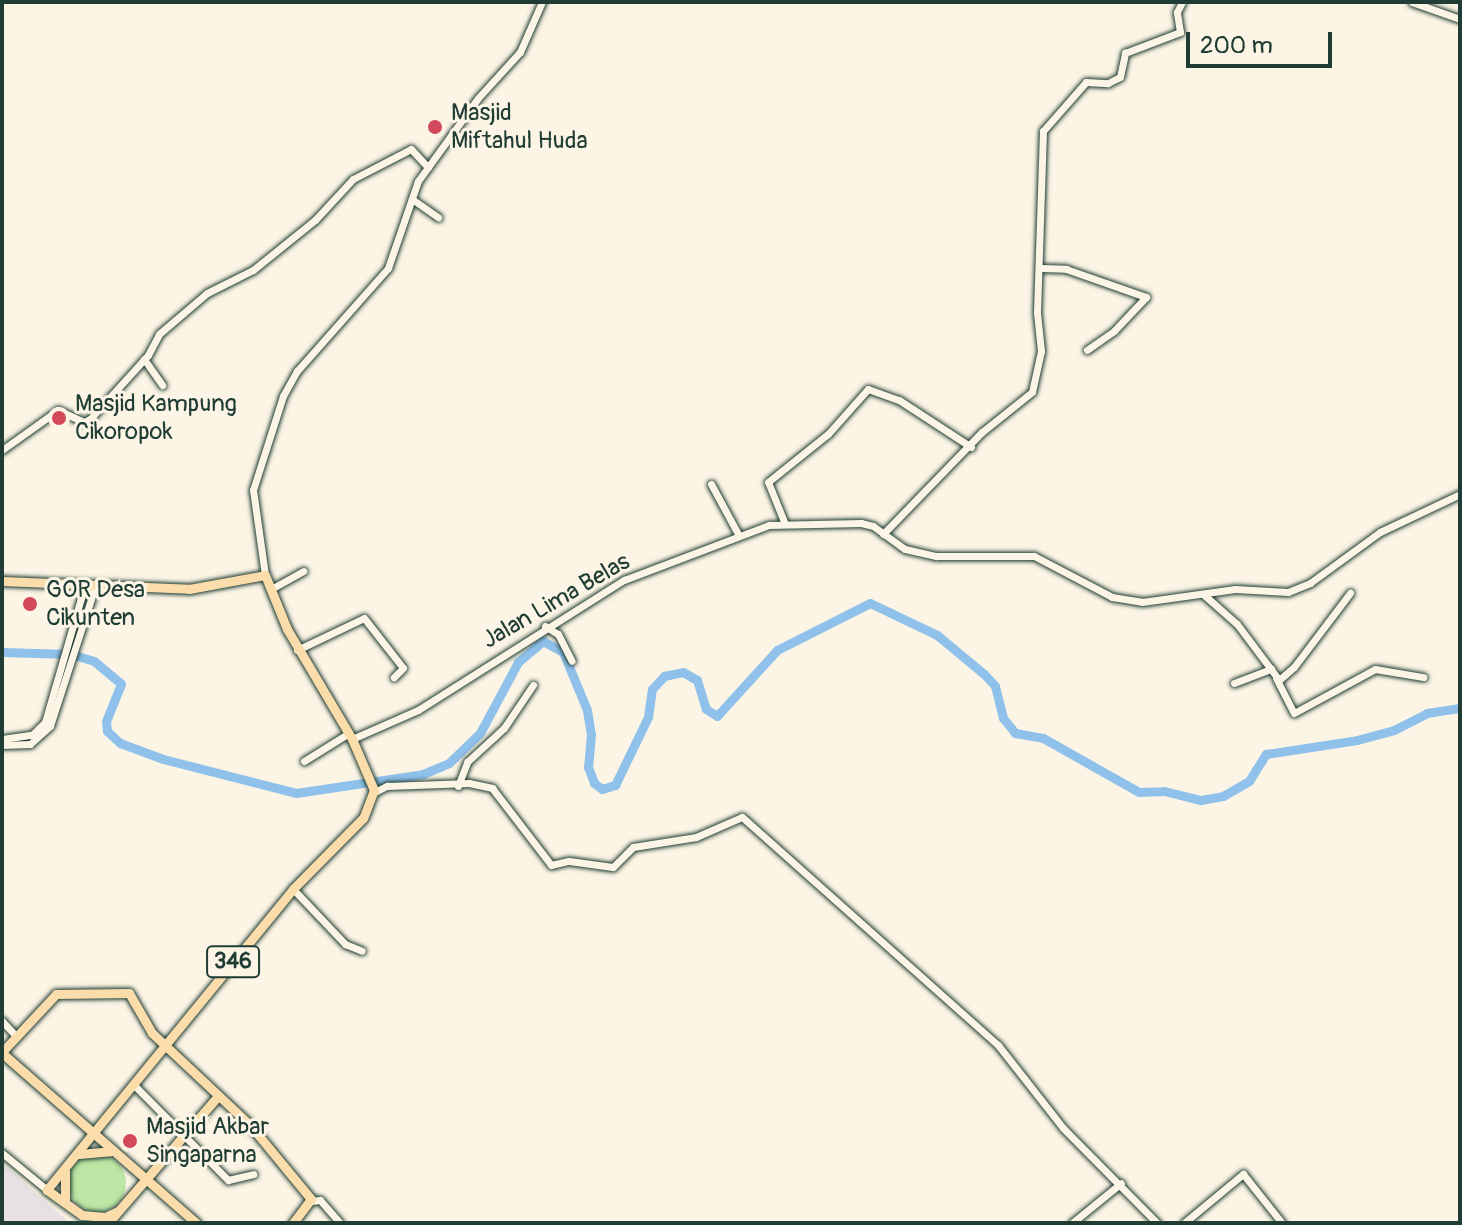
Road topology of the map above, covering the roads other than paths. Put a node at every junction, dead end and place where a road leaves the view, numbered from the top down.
1 (542, 2) edge
2 (1182, 2) edge
3 (1412, 2) edge
4 (1460, 19) edge
5 (428, 167) junction
6 (413, 195) junction
7 (438, 217) dead end
8 (1041, 268) junction
9 (1087, 350) dead end
10 (144, 359) junction
11 (162, 385) dead end
12 (971, 447) junction
13 (2, 450) edge
14 (711, 484) dead end
15 (1460, 494) edge
16 (785, 524) junction
17 (738, 534) junction
18 (883, 534) junction
19 (303, 571) dead end
20 (265, 575) junction
21 (2, 581) edge
22 (90, 584) junction
23 (271, 589) junction
24 (1350, 593) dead end
25 (1203, 594) junction
26 (545, 626) junction
27 (297, 650) junction
28 (572, 661) dead end
29 (1271, 669) junction
30 (394, 677) dead end
31 (1423, 677) dead end
32 (1276, 678) junction
33 (62, 679) junction
34 (1234, 683) dead end
35 (533, 685) dead end
36 (350, 736) junction
37 (2, 739) edge
38 (2, 745) edge
39 (304, 761) dead end
40 (458, 786) junction
41 (373, 791) junction
42 (293, 889) junction
43 (362, 951) dead end
44 (2, 1021) edge
45 (16, 1036) junction
46 (164, 1047) junction
47 (2, 1052) edge
48 (134, 1085) junction
49 (218, 1096) junction
50 (104, 1121) junction
51 (93, 1135) junction
52 (182, 1138) junction
53 (108, 1148) junction
54 (2, 1153) edge
55 (75, 1156) junction
56 (127, 1165) junction
57 (67, 1166) junction
58 (253, 1174) dead end
59 (147, 1179) junction
60 (1121, 1183) junction
61 (47, 1190) junction
62 (130, 1199) junction
63 (311, 1201) junction
64 (68, 1205) junction
65 (118, 1211) junction
66 (85, 1223) edge
67 (108, 1223) edge
68 (196, 1223) edge
69 (293, 1223) edge
70 (340, 1223) edge
71 (1072, 1223) edge
72 (1157, 1223) edge
73 (1184, 1223) edge
74 (1282, 1223) edge

1 - 5 street
2 - 8 street
3 - 4 street
5 - 6 street
5 - 10 street
6 - 7 street
6 - 20 street
8 - 9 street
8 - 12 street
10 - 11 street
10 - 13 street
12 - 16 street
12 - 18 street
14 - 17 street
15 - 25 street, Jalan Lima Belas
16 - 17 street, Jalan Lima Belas
16 - 18 street, Jalan Lima Belas
17 - 26 street, Jalan Lima Belas
18 - 25 street, Jalan Lima Belas
19 - 23 street
20 - 22 main road
20 - 23 main road, 346
21 - 22 main road
22 - 33 street
23 - 27 main road, 346
24 - 32 street
25 - 29 street
26 - 28 street
26 - 36 street, Jalan Lima Belas
27 - 30 street
27 - 36 main road, 346
29 - 32 street
29 - 34 street
31 - 32 street
33 - 37 street
33 - 38 street
35 - 40 street
36 - 39 street, Jalan Lima Belas
36 - 41 main road, 346
40 - 41 street
40 - 60 street
41 - 42 main road, 346
42 - 43 street
42 - 46 main road, 346
44 - 45 street
45 - 46 main road
45 - 47 main road
46 - 48 main road, 346
46 - 49 main road
47 - 51 main road
48 - 50 main road, 346
48 - 52 street
49 - 52 main road
49 - 63 main road
50 - 51 main road
50 - 53 main road
51 - 53 main road
51 - 55 main road
52 - 58 street
52 - 59 main road
53 - 55 main road
53 - 56 main road
54 - 61 street
55 - 57 main road
56 - 59 main road
56 - 62 main road
57 - 61 main road
57 - 64 main road
59 - 62 main road
59 - 68 main road
60 - 71 street
60 - 72 street
61 - 64 main road
62 - 65 main road
63 - 69 main road
63 - 70 street
64 - 65 main road
64 - 66 main road
65 - 67 main road
73 - 74 street

